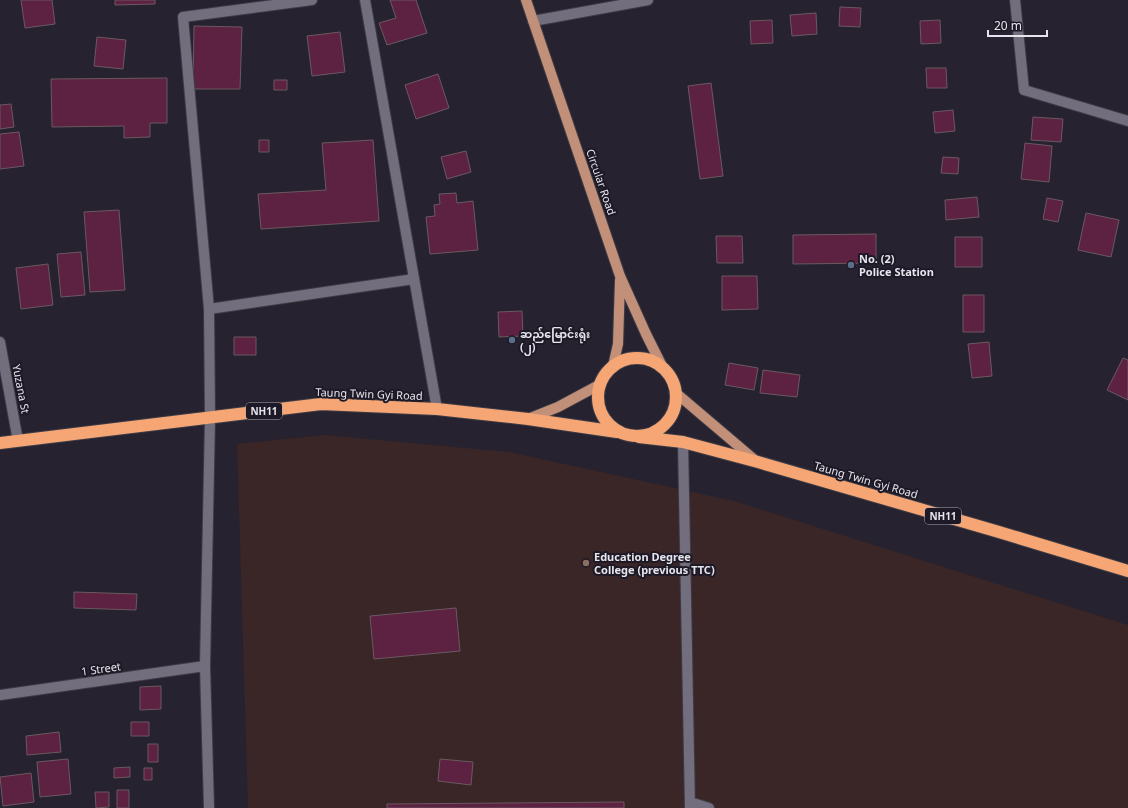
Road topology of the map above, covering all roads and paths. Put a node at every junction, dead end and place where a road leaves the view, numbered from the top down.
1 (312, 0) edge
2 (365, 0) edge
3 (526, 0) edge
4 (648, 0) edge
5 (1015, 0) edge
6 (532, 21) junction
7 (1128, 121) edge
8 (620, 276) junction
9 (414, 279) junction
10 (209, 309) junction
11 (0, 342) edge
12 (612, 366) junction
13 (663, 368) junction
14 (599, 385) junction
15 (676, 393) junction
16 (437, 409) junction
17 (210, 418) junction
18 (528, 419) junction
19 (618, 432) junction
20 (640, 436) junction
21 (18, 441) junction
22 (683, 442) junction
23 (0, 443) edge
24 (758, 462) junction
25 (1128, 571) edge
26 (205, 666) junction
27 (0, 696) edge
28 (690, 805) edge
29 (209, 808) edge
30 (709, 808) edge

1 - 10 street
2 - 9 street
3 - 6 main road, Circular Road
4 - 6 street
5 - 7 street
6 - 8 main road, Circular Road
8 - 12 main road
8 - 13 main road, Circular Road
9 - 10 street
9 - 16 street
10 - 17 street
11 - 21 street, Yuzana St
12 - 13 highway
12 - 14 highway
13 - 15 highway
14 - 18 main road
14 - 19 highway
15 - 20 highway, NH11
15 - 24 main road
16 - 17 highway, Taung Twin Gyi Road / NH11
16 - 18 highway, Taung Twin Gyi Road / NH11
17 - 21 highway, Taung Twin Gyi Road / NH11
17 - 26 street
18 - 19 highway, Taung Twin Gyi Road / NH11
19 - 20 highway, NH11
20 - 22 highway, NH11
21 - 23 highway, Taung Twin Gyi Road / NH11
22 - 24 highway, NH11
22 - 28 street
24 - 25 highway, Taung Twin Gyi Road / NH11
26 - 27 street, 1 Street
26 - 29 street
28 - 30 street

